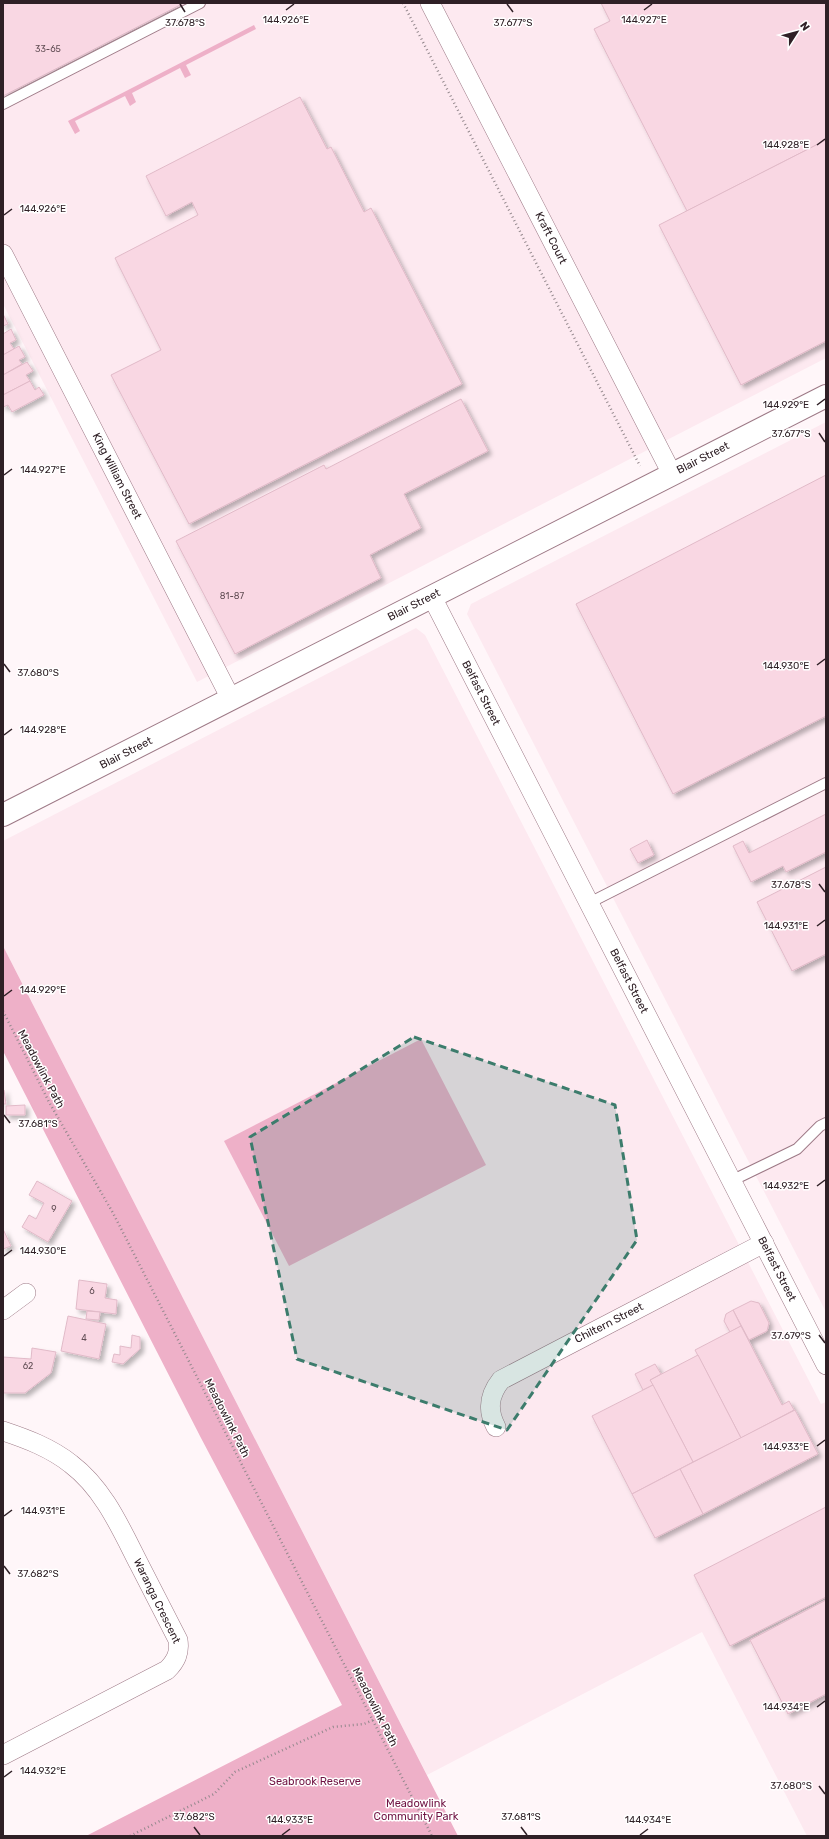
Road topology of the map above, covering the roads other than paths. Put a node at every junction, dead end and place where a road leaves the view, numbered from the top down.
1 (200, 3) edge
2 (430, 3) edge
3 (3, 104) edge
4 (3, 254) edge
5 (826, 396) edge
6 (672, 474) junction
7 (432, 597) junction
8 (231, 699) junction
9 (826, 783) edge
10 (3, 815) edge
11 (589, 903) junction
12 (826, 1123) edge
13 (731, 1181) junction
14 (764, 1243) junction
15 (26, 1293) dead end
16 (3, 1310) edge
17 (826, 1365) edge
18 (496, 1427) dead end
19 (3, 1431) edge
20 (3, 1755) edge

1 - 3 lane
2 - 6 street, Kraft Court
4 - 8 street, King William Street
5 - 6 street, Blair Street
6 - 7 street, Blair Street
7 - 8 street, Blair Street
7 - 11 street, Belfast Street
8 - 10 street, Blair Street
9 - 11 lane
11 - 13 street, Belfast Street
12 - 13 lane
13 - 14 street, Belfast Street
14 - 17 street, Belfast Street
14 - 18 street, Chiltern Street
15 - 16 street
19 - 20 street, Waranga Crescent

